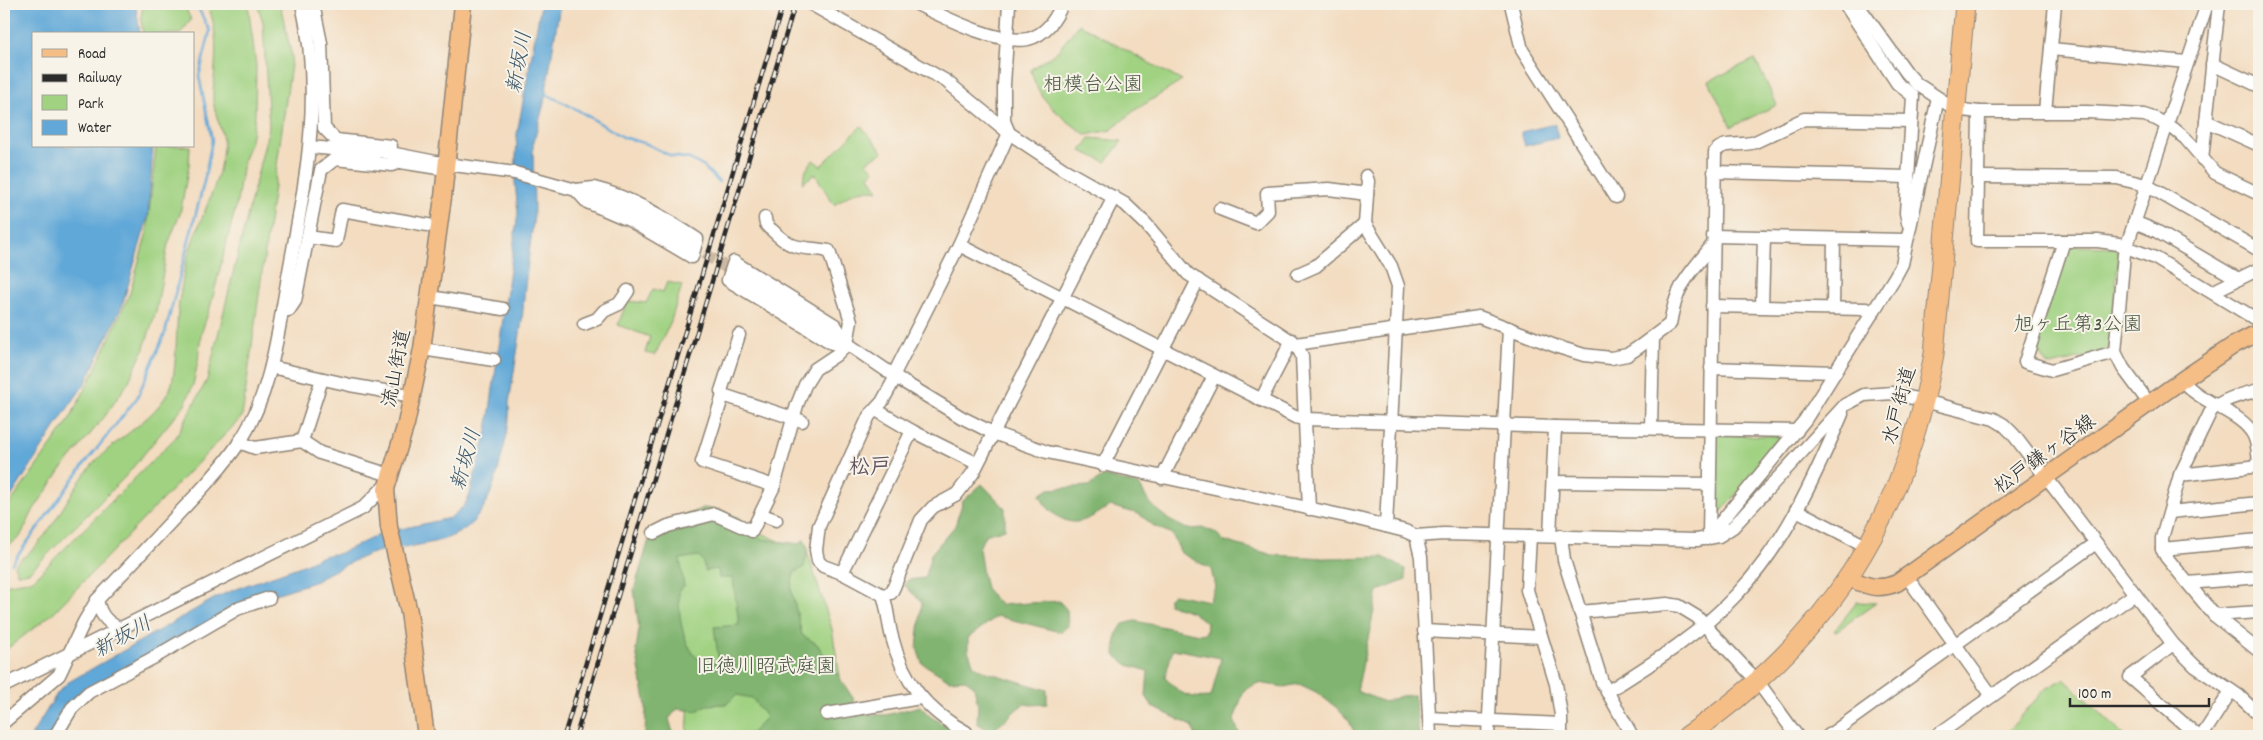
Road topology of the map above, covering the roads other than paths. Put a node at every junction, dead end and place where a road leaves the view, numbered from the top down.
1 (302, 4) edge
2 (313, 4) edge
3 (463, 4) edge
4 (811, 4) edge
5 (917, 4) edge
6 (1009, 4) edge
7 (1062, 4) edge
8 (1510, 4) edge
9 (1845, 4) edge
10 (1857, 4) edge
11 (1965, 4) edge
12 (2055, 4) edge
13 (2213, 5) edge
14 (930, 7) edge
15 (1006, 37) junction
16 (2051, 49) junction
17 (2186, 62) junction
18 (2212, 64) junction
19 (2259, 86) edge
20 (1938, 98) junction
21 (1955, 109) junction
22 (1979, 112) junction
23 (2046, 112) junction
24 (1911, 121) junction
25 (2206, 121) junction
26 (2166, 124) junction
27 (1009, 133) junction
28 (2259, 145) edge
29 (310, 147) junction
30 (405, 159) junction
31 (2202, 159) junction
32 (446, 164) junction
33 (1714, 172) junction
34 (1366, 176) dead end
35 (1908, 177) junction
36 (1978, 177) junction
37 (2146, 185) junction
38 (576, 190) junction
39 (1367, 194) junction
40 (2259, 194) edge
41 (1114, 197) junction
42 (1616, 197) dead end
43 (1220, 209) dead end
44 (765, 218) dead end
45 (2134, 222) junction
46 (1365, 224) junction
47 (439, 227) junction
48 (1907, 235) junction
49 (308, 237) junction
50 (1764, 237) junction
51 (1834, 239) junction
52 (1713, 240) junction
53 (2064, 241) junction
54 (689, 244) tunnel mouth
55 (960, 245) junction
56 (2126, 246) junction
57 (2259, 250) edge
58 (2259, 269) edge
59 (735, 273) tunnel mouth
60 (1298, 274) dead end
61 (2238, 279) junction
62 (1198, 280) junction
63 (628, 291) dead end
64 (2212, 292) junction
65 (430, 297) junction
66 (1062, 297) junction
67 (1712, 306) junction
68 (1762, 306) junction
69 (1833, 308) junction
70 (503, 309) dead end
71 (282, 310) junction
72 (1873, 313) junction
73 (2259, 321) edge
74 (584, 324) dead end
75 (1510, 328) junction
76 (1397, 329) junction
77 (2259, 332) edge
78 (739, 335) dead end
79 (1654, 338) junction
80 (847, 344) junction
81 (1296, 345) junction
82 (422, 349) junction
83 (1162, 349) junction
84 (2115, 352) junction
85 (494, 360) dead end
86 (271, 367) junction
87 (1711, 368) junction
88 (1835, 372) junction
89 (895, 376) junction
90 (1214, 376) junction
91 (322, 379) junction
92 (2182, 380) junction
93 (2259, 390) edge
94 (723, 395) junction
95 (413, 396) junction
96 (1261, 400) junction
97 (1924, 402) junction
98 (2149, 403) junction
99 (1846, 405) junction
100 (2215, 405) junction
101 (876, 410) junction
102 (798, 419) junction
103 (1306, 419) junction
104 (1392, 422) junction
105 (1504, 426) junction
106 (1555, 428) junction
107 (1651, 428) junction
108 (1710, 428) junction
109 (912, 431) junction
110 (1796, 431) junction
111 (993, 433) junction
112 (302, 441) junction
113 (239, 442) junction
114 (976, 463) junction
115 (2259, 464) edge
116 (1103, 465) junction
117 (2180, 474) junction
118 (2047, 477) junction
119 (1162, 478) junction
120 (389, 479) junction
121 (1554, 482) junction
122 (1709, 484) junction
123 (774, 486) junction
124 (2259, 503) edge
125 (364, 508) junction
126 (1309, 509) junction
127 (1796, 510) junction
128 (2170, 512) junction
129 (760, 514) junction
130 (776, 520) dead end
131 (389, 524) junction
132 (1386, 526) junction
133 (654, 533) dead end
134 (1498, 535) junction
135 (1416, 536) junction
136 (1530, 536) junction
137 (1556, 536) junction
138 (1708, 538) junction
139 (2259, 540) edge
140 (2096, 543) junction
141 (1866, 546) junction
142 (2162, 549) junction
143 (842, 573) junction
144 (1907, 577) junction
145 (2259, 577) edge
146 (1849, 578) junction
147 (2188, 583) junction
148 (2135, 594) junction
149 (883, 595) junction
150 (269, 598) dead end
151 (98, 600) junction
152 (1580, 612) junction
153 (2259, 612) edge
154 (2214, 615) junction
155 (1704, 625) junction
156 (119, 628) junction
157 (1424, 630) junction
158 (1494, 634) junction
159 (1540, 637) junction
160 (2173, 644) junction
161 (1955, 645) junction
162 (2259, 651) edge
163 (70, 652) junction
164 (1758, 682) junction
165 (4, 686) edge
166 (2231, 691) junction
167 (1607, 692) junction
168 (1992, 696) junction
169 (920, 698) junction
170 (827, 714) dead end
171 (2259, 716) edge
172 (1430, 718) junction
173 (1489, 720) junction
174 (4, 722) edge
175 (1561, 730) edge
176 (966, 732) dead end
177 (55, 736) edge
178 (426, 736) edge
179 (1430, 736) edge
180 (1488, 736) edge
181 (1632, 736) edge
182 (1687, 736) edge
183 (1797, 736) edge
184 (1828, 736) edge
185 (1936, 736) edge
186 (2198, 736) edge
187 (2202, 736) edge

1 - 29 street
2 - 30 street
3 - 32 main road, 流山街道
4 - 27 street
5 - 14 street
6 - 15 street
7 - 15 street
8 - 42 street
9 - 24 street
10 - 20 street
11 - 21 highway, 水戸街道
12 - 16 street
13 - 17 street
13 - 18 street
14 - 15 street
15 - 27 street
16 - 17 street
16 - 23 street
17 - 26 street
18 - 19 street
18 - 25 street
20 - 21 street
20 - 48 street
21 - 22 street
21 - 97 highway, 水戸街道
22 - 23 street
22 - 36 street
23 - 26 street
24 - 33 street
24 - 35 street
25 - 28 street
25 - 31 street
26 - 31 street
26 - 37 street
27 - 41 street
27 - 55 street
29 - 30 street
29 - 71 street
30 - 32 street
30 - 49 street
31 - 40 street
32 - 38 street
32 - 47 main road, 流山街道
33 - 35 street
33 - 52 street
34 - 39 street
35 - 48 street
36 - 37 street
36 - 53 street
37 - 45 street
37 - 57 street
38 - 38 street
38 - 54 street
39 - 43 street
39 - 46 street
41 - 62 street
41 - 66 street
44 - 80 street
45 - 56 street
45 - 61 street
46 - 60 street
46 - 76 street
47 - 49 street
47 - 65 main road, 流山街道
48 - 51 street
48 - 72 street
49 - 71 street
50 - 51 street
50 - 52 street
50 - 68 street
51 - 69 street
52 - 67 street
52 - 79 street
53 - 56 street
53 - 84 street
55 - 66 street
55 - 89 street
56 - 64 street
56 - 84 street
58 - 61 street
59 - 80 street
61 - 64 street
62 - 81 street
62 - 83 street
63 - 74 street
64 - 73 street
65 - 70 street
65 - 82 main road, 流山街道
66 - 83 street
66 - 111 street
67 - 68 street
67 - 87 street
68 - 69 street
69 - 72 street
71 - 86 street
72 - 88 street
75 - 76 street
75 - 79 street
75 - 105 street
76 - 81 street
76 - 104 street
77 - 92 main road, 松戸鎌ヶ谷線
78 - 94 street
79 - 107 street
80 - 80 street
80 - 89 street
80 - 102 street
81 - 96 street
81 - 103 street
82 - 85 street
82 - 95 main road, 流山街道
83 - 90 street
83 - 116 street
84 - 98 street
86 - 91 street
86 - 113 street
87 - 88 street
87 - 108 street
88 - 110 street
89 - 101 street
89 - 111 street
90 - 96 street
90 - 119 street
91 - 95 street
91 - 112 street
92 - 98 main road, 松戸鎌ヶ谷線
92 - 100 street
93 - 100 street
94 - 102 street
94 - 123 street
95 - 120 main road, 流山街道
96 - 103 street
97 - 99 street
97 - 118 street
97 - 141 highway, 水戸街道
98 - 118 main road, 松戸鎌ヶ谷線
99 - 127 street
99 - 138 street
100 - 115 street
100 - 117 street
101 - 109 street
101 - 143 street
102 - 123 street
103 - 104 street
103 - 126 street
104 - 105 street
104 - 132 street
105 - 106 street
105 - 134 street
106 - 107 street
106 - 121 street
107 - 108 street
108 - 110 street
108 - 122 street
109 - 114 street
109 - 143 street
110 - 138 street
111 - 114 street
111 - 116 street
112 - 113 street
112 - 120 street
113 - 151 street
114 - 149 street
115 - 117 street
116 - 119 street
117 - 128 street
118 - 140 street
118 - 144 main road, 松戸鎌ヶ谷線
119 - 126 street
120 - 125 street
120 - 131 main road, 流山街道
121 - 122 street
121 - 137 street
122 - 138 street
123 - 129 street
124 - 128 street
125 - 131 street
125 - 156 street
126 - 132 street
127 - 141 street
127 - 155 street
128 - 142 street
129 - 130 street
129 - 133 street
131 - 178 main road, 流山街道
132 - 135 street
134 - 135 street
134 - 136 street
134 - 158 street
135 - 157 street
136 - 137 street
136 - 159 street
137 - 138 street
137 - 152 street
139 - 142 street
140 - 148 street
140 - 161 street
141 - 146 highway, 水戸街道
142 - 147 street
143 - 149 street
144 - 146 main road, 松戸鎌ヶ谷線
144 - 161 street
145 - 147 street
146 - 164 highway, 水戸街道
147 - 154 street
148 - 160 street
148 - 168 street
149 - 169 street
150 - 177 street
151 - 156 street
151 - 163 street
152 - 155 street
152 - 167 street
153 - 154 street
154 - 162 street
155 - 164 street
155 - 167 street
156 - 163 street
157 - 158 street
157 - 172 street
158 - 159 street
158 - 173 street
159 - 175 street
160 - 166 street
160 - 186 street
161 - 168 street
161 - 184 street
163 - 165 street
163 - 174 street
164 - 182 highway, 水戸街道
164 - 183 street
166 - 171 street
166 - 187 street
167 - 181 street
168 - 185 street
169 - 170 street
169 - 176 street
172 - 173 street
172 - 179 street
173 - 175 street
173 - 180 street

